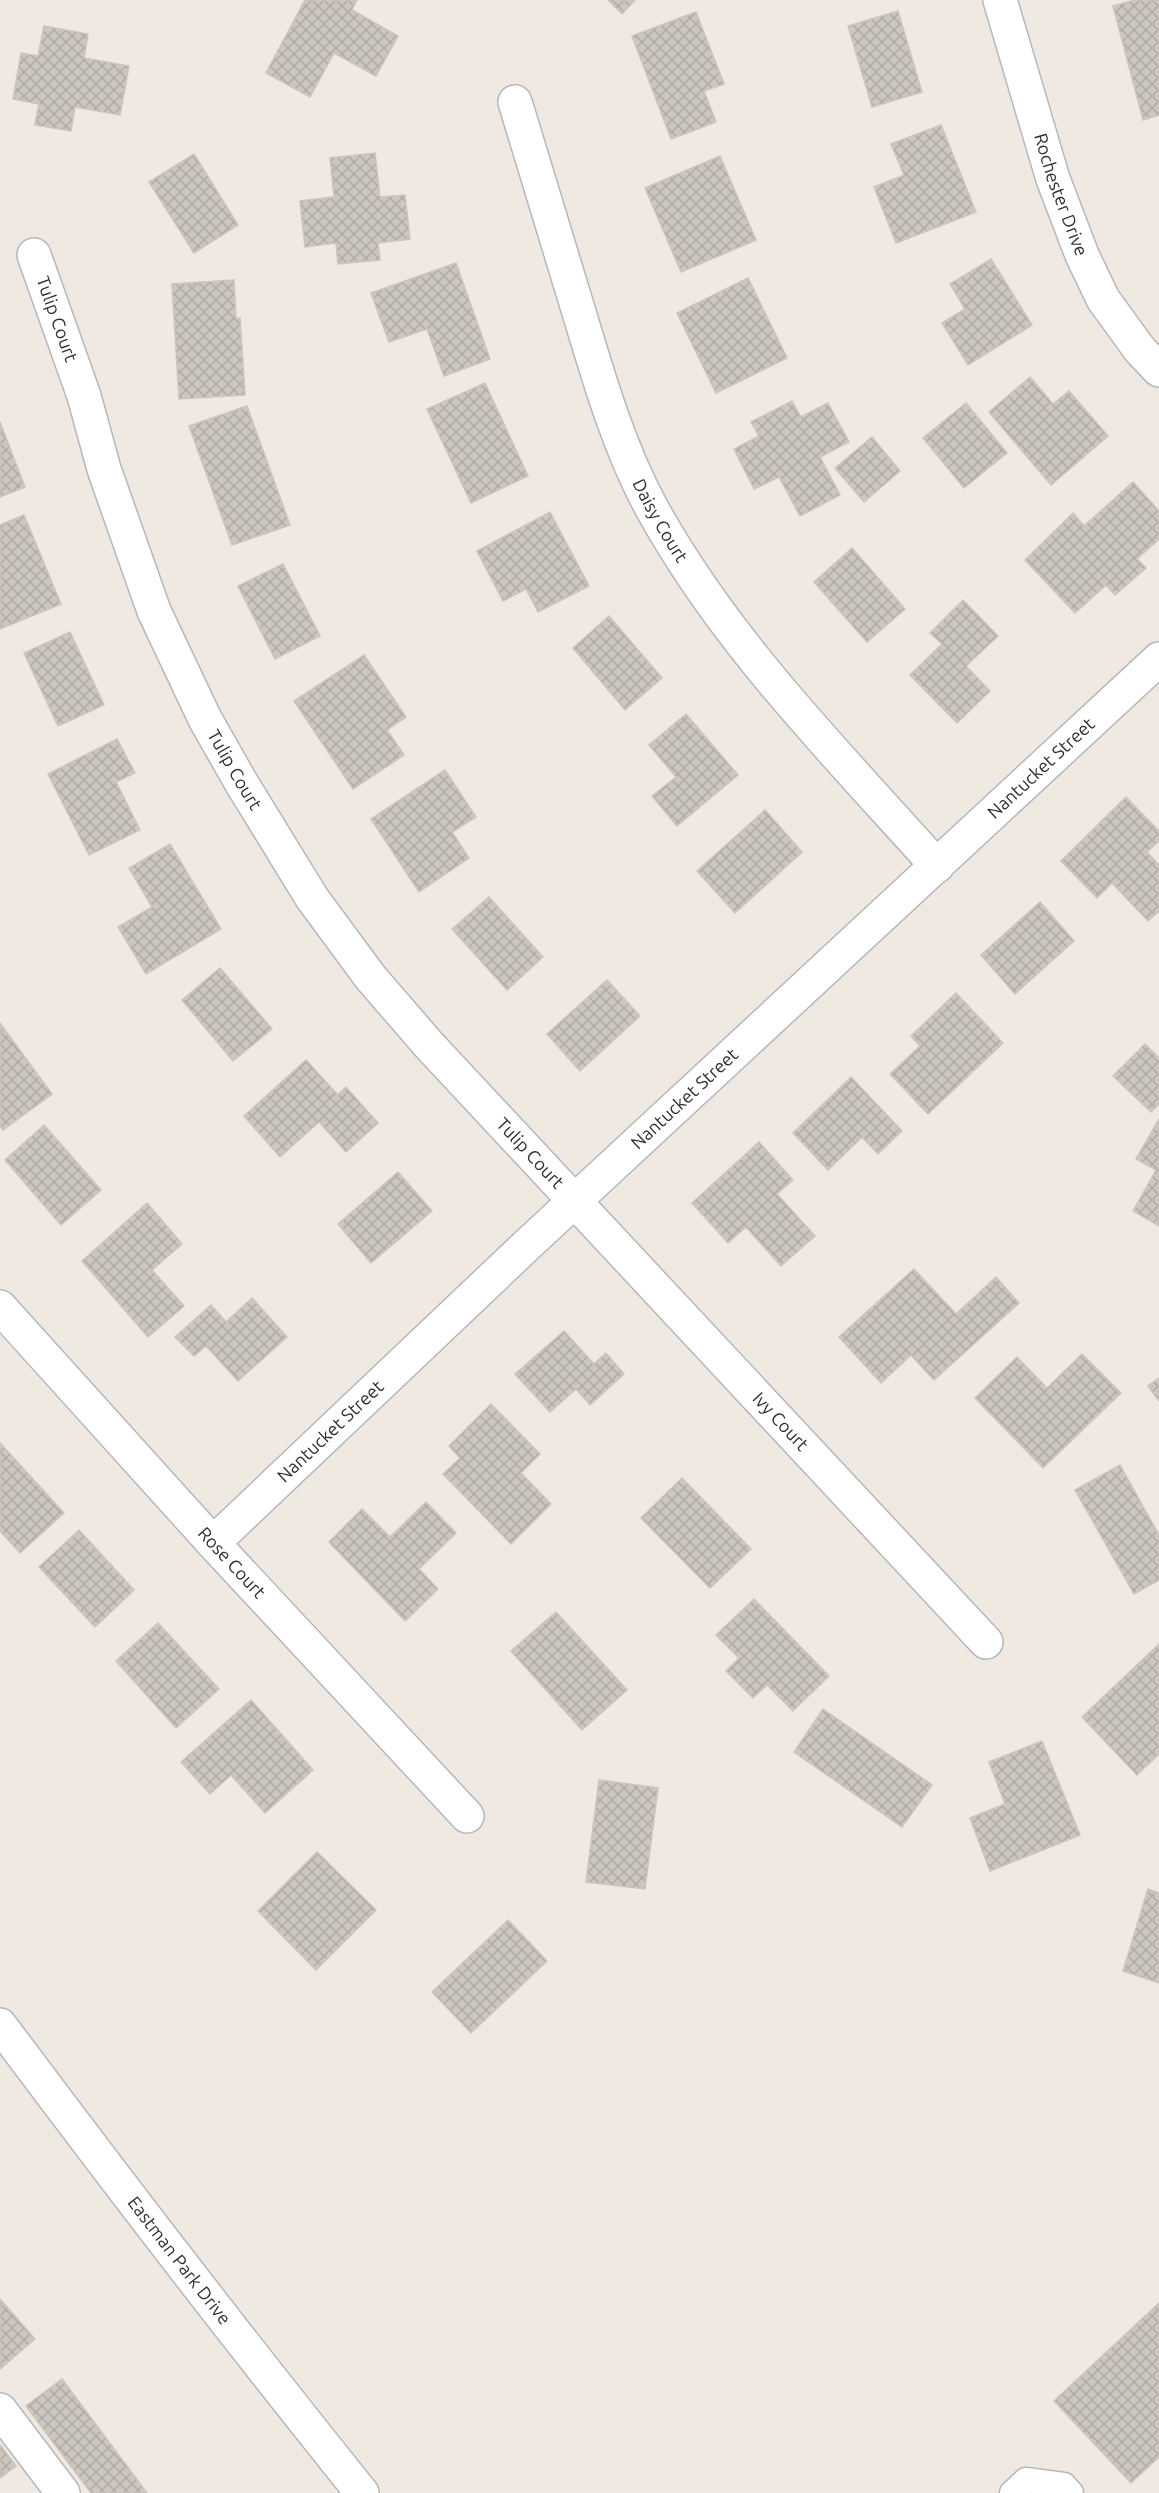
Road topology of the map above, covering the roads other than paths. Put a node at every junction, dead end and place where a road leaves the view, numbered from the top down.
1 (1000, 0) edge
2 (514, 102) dead end
3 (34, 255) dead end
4 (1159, 370) edge
5 (1159, 659) edge
6 (937, 866) junction
7 (576, 1202) junction
8 (0, 1307) edge
9 (213, 1543) junction
10 (986, 1642) dead end
11 (466, 1816) dead end
12 (0, 2025) edge
13 (0, 2410) edge
14 (63, 2493) edge
15 (362, 2493) edge
16 (1012, 2493) edge
17 (1071, 2493) edge

1 - 4 street, Rochester Drive
2 - 6 street, Daisy Court
3 - 7 street, Tulip Court
5 - 6 street, Nantucket Street
6 - 7 street, Nantucket Street
7 - 9 street, Nantucket Street
7 - 10 street, Ivy Court
8 - 9 street, Rose Court
9 - 11 street, Rose Court
12 - 15 street, Eastman Park Drive
13 - 14 street
16 - 17 lane

